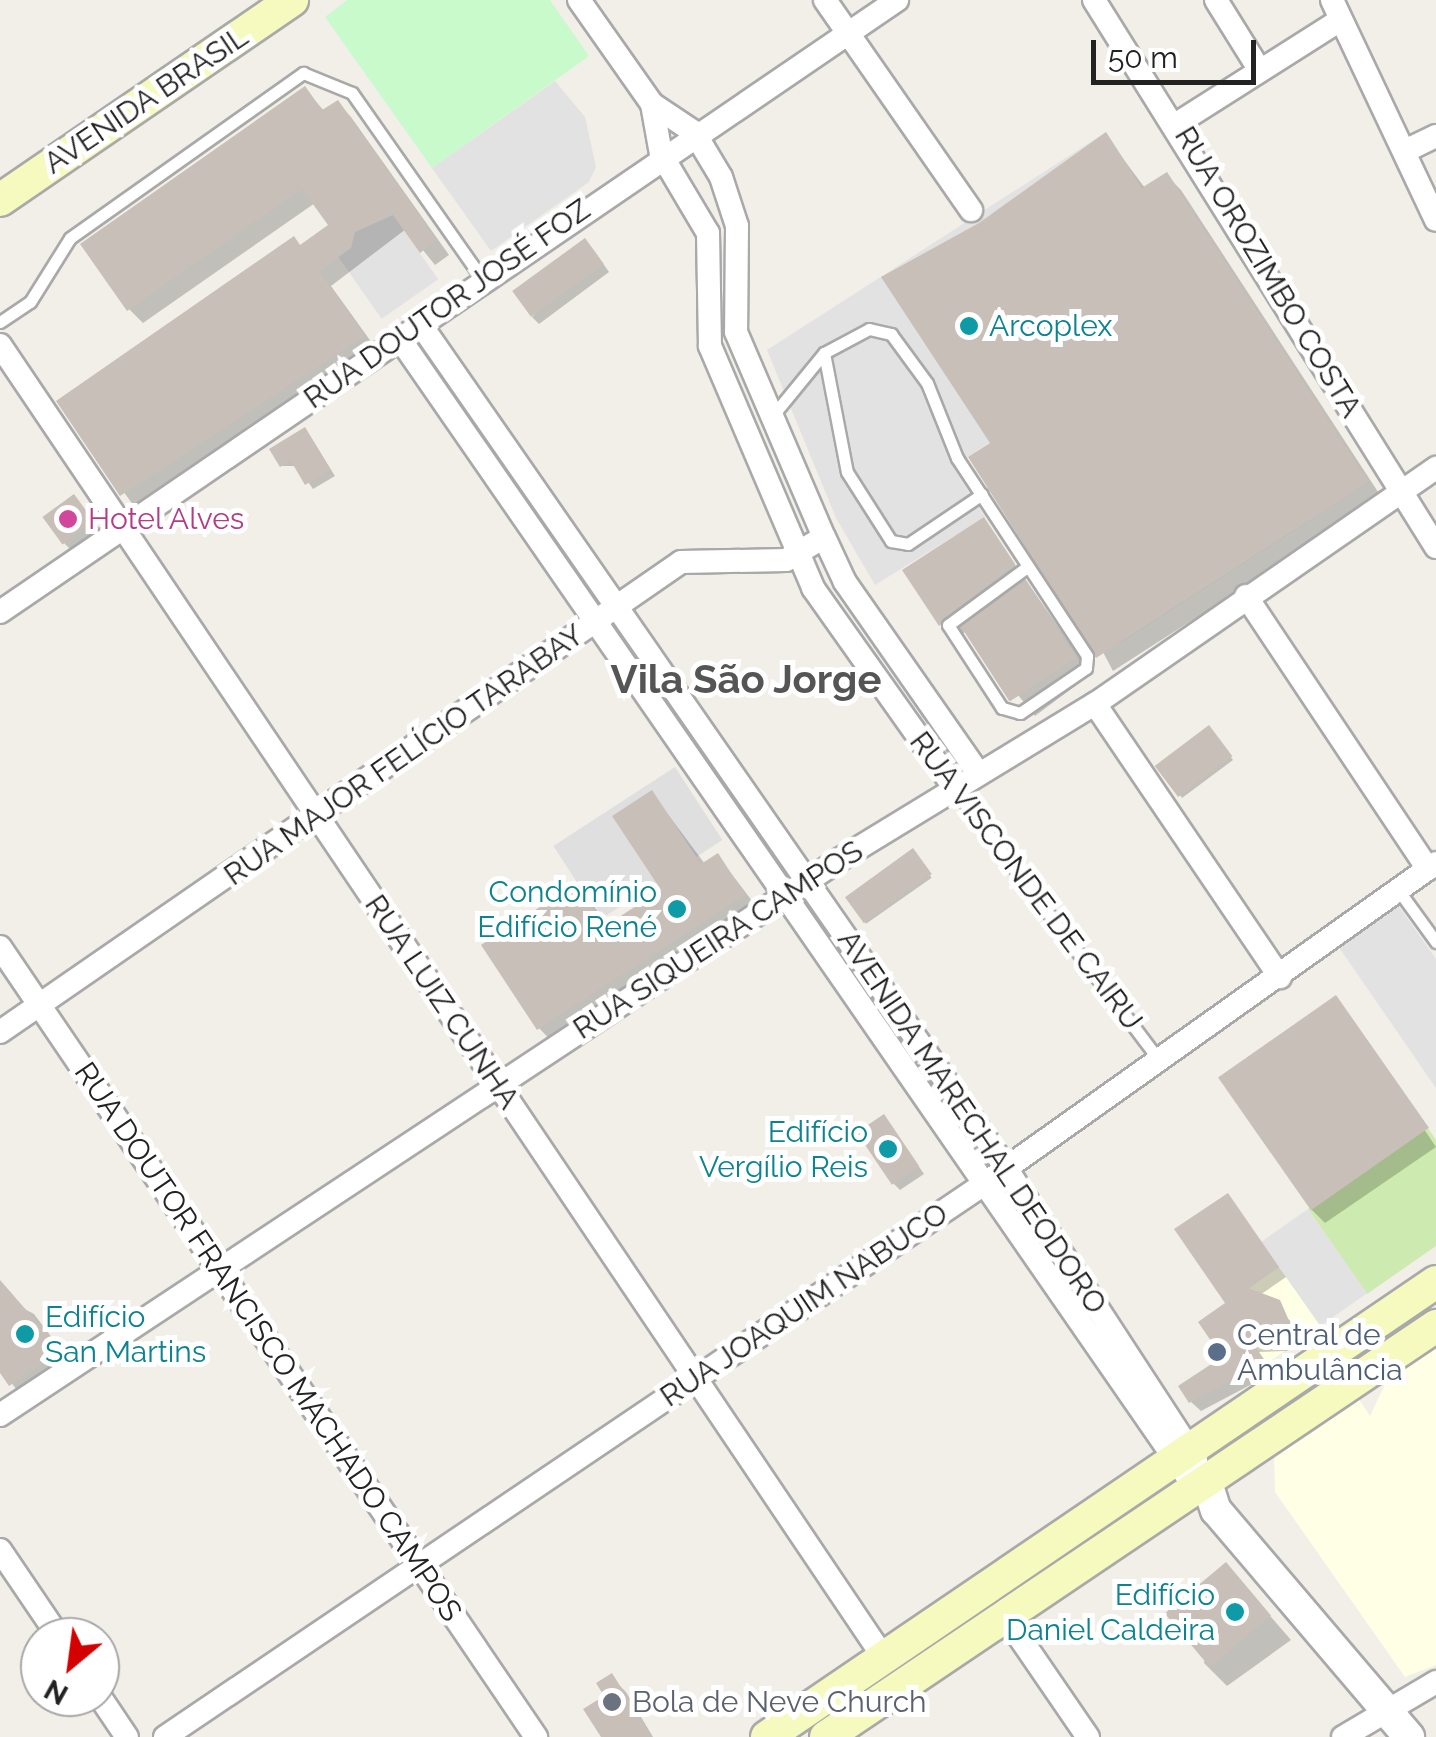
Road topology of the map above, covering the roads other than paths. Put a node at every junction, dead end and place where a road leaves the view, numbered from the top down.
1 (292, 0) edge
2 (579, 0) edge
3 (825, 0) edge
4 (897, 0) edge
5 (1094, 0) edge
6 (1216, 0) edge
7 (1335, 11) edge
8 (848, 34) junction
9 (1259, 69) junction
10 (652, 104) junction
11 (1178, 123) junction
12 (694, 132) junction
13 (1436, 136) edge
14 (1405, 151) junction
15 (661, 154) junction
16 (0, 200) edge
17 (971, 210) dead end
18 (1436, 220) edge
19 (483, 280) junction
20 (0, 322) edge
21 (421, 325) junction
22 (400, 339) junction
23 (0, 345) edge
24 (824, 352) junction
25 (774, 414) junction
26 (1436, 468) edge
27 (1401, 492) junction
28 (982, 494) junction
29 (122, 529) junction
30 (824, 537) junction
31 (1436, 546) edge
32 (800, 555) junction
33 (1027, 567) junction
34 (1246, 596) junction
35 (618, 608) junction
36 (0, 612) edge
37 (596, 623) junction
38 (1095, 704) junction
39 (978, 773) junction
40 (954, 788) junction
41 (316, 816) junction
42 (1432, 866) edge
43 (808, 882) junction
44 (1399, 891) junction
45 (786, 898) junction
46 (1436, 942) edge
47 (0, 947) edge
48 (1280, 977) junction
49 (40, 1005) junction
50 (0, 1032) edge
51 (1159, 1060) junction
52 (497, 1084) junction
53 (1006, 1168) junction
54 (984, 1184) junction
55 (220, 1270) junction
56 (1436, 1282) edge
57 (1436, 1326) edge
58 (696, 1377) junction
59 (0, 1415) edge
60 (1182, 1456) junction
61 (1200, 1484) junction
62 (0, 1550) edge
63 (420, 1567) junction
64 (1005, 1616) junction
65 (45, 1617) edge
66 (877, 1676) junction
67 (1436, 1682) edge
68 (1386, 1708) junction
69 (164, 1737) edge
70 (536, 1737) edge
71 (766, 1737) edge
72 (826, 1737) edge
73 (1088, 1737) edge
74 (1343, 1737) edge
75 (1410, 1737) edge

1 - 16 main road, AVENIDA BRASIL
2 - 10 street, RUA VISCONDE DE CAIRU
3 - 8 street
4 - 8 street, RUA DOUTOR JOSÉ FOZ
5 - 11 street, RUA OROZIMBO COSTA
6 - 9 street
7 - 9 street
7 - 14 street
8 - 12 street, RUA DOUTOR JOSÉ FOZ
8 - 17 street
9 - 11 street
10 - 12 street, RUA VISCONDE DE CAIRU
10 - 15 street, RUA VISCONDE DE CAIRU
11 - 27 street, RUA OROZIMBO COSTA
12 - 15 street, RUA DOUTOR JOSÉ FOZ
12 - 25 street, RUA VISCONDE DE CAIRU
13 - 14 street
14 - 18 street
15 - 19 street, RUA DOUTOR JOSÉ FOZ
15 - 32 street, RUA VISCONDE DE CAIRU
19 - 20 lane
19 - 21 street, RUA DOUTOR JOSÉ FOZ
21 - 22 street, RUA DOUTOR JOSÉ FOZ
21 - 35 street, AVENIDA MARECHAL DEODORO
22 - 29 street, RUA DOUTOR JOSÉ FOZ
22 - 37 street, AVENIDA MARECHAL DEODORO
23 - 29 street, RUA LUIZ CUNHA
24 - 25 lane
24 - 28 lane
24 - 28 lane
25 - 30 street, RUA VISCONDE DE CAIRU
26 - 27 street, RUA SIQUEIRA CAMPOS
27 - 31 street, RUA OROZIMBO COSTA
27 - 34 street, RUA SIQUEIRA CAMPOS
28 - 33 lane
29 - 36 street, RUA DOUTOR JOSÉ FOZ
29 - 41 street, RUA LUIZ CUNHA
30 - 32 street
30 - 39 street, RUA VISCONDE DE CAIRU
32 - 35 street, RUA MAJOR FELÍCIO TARABAY
32 - 40 street, RUA VISCONDE DE CAIRU
33 - 33 lane
34 - 38 street, RUA SIQUEIRA CAMPOS
34 - 42 street
35 - 37 street, RUA MAJOR FELÍCIO TARABAY
35 - 43 street, AVENIDA MARECHAL DEODORO
37 - 41 street, RUA MAJOR FELÍCIO TARABAY
37 - 45 street, AVENIDA MARECHAL DEODORO
38 - 39 street, RUA SIQUEIRA CAMPOS
38 - 48 street
39 - 40 street, RUA SIQUEIRA CAMPOS
40 - 43 street, RUA SIQUEIRA CAMPOS
40 - 51 lane, RUA VISCONDE DE CAIRU
41 - 49 street, RUA MAJOR FELÍCIO TARABAY
41 - 52 street, RUA LUIZ CUNHA
42 - 44 street, RUA JOAQUIM NABUCO
43 - 45 street, RUA SIQUEIRA CAMPOS
43 - 53 street, AVENIDA MARECHAL DEODORO
44 - 46 lane
44 - 48 street, RUA JOAQUIM NABUCO
45 - 52 street, RUA SIQUEIRA CAMPOS
45 - 54 street, AVENIDA MARECHAL DEODORO
47 - 49 street, RUA DOUTOR FRANCISCO MACHADO CAMPOS
48 - 51 street, RUA JOAQUIM NABUCO
49 - 50 street, RUA MAJOR FELÍCIO TARABAY
49 - 55 street, RUA DOUTOR FRANCISCO MACHADO CAMPOS
51 - 53 street, RUA JOAQUIM NABUCO
52 - 55 street, RUA SIQUEIRA CAMPOS
52 - 58 street, RUA LUIZ CUNHA
53 - 54 street, RUA JOAQUIM NABUCO
53 - 60 street, AVENIDA MARECHAL DEODORO
54 - 58 street, RUA JOAQUIM NABUCO
54 - 60 street, AVENIDA MARECHAL DEODORO
55 - 59 street, RUA SIQUEIRA CAMPOS
55 - 63 street, RUA DOUTOR FRANCISCO MACHADO CAMPOS
56 - 60 main road
57 - 61 main road
58 - 63 street, RUA JOAQUIM NABUCO
58 - 66 street, RUA LUIZ CUNHA
60 - 61 street, AVENIDA MARECHAL DEODORO
60 - 66 main road
61 - 64 main road
61 - 68 street
62 - 65 street
63 - 69 street, RUA JOAQUIM NABUCO
63 - 70 street, RUA DOUTOR FRANCISCO MACHADO CAMPOS
64 - 66 main road
64 - 73 street
66 - 71 main road
66 - 72 main road
67 - 68 street
68 - 74 street
68 - 75 street

